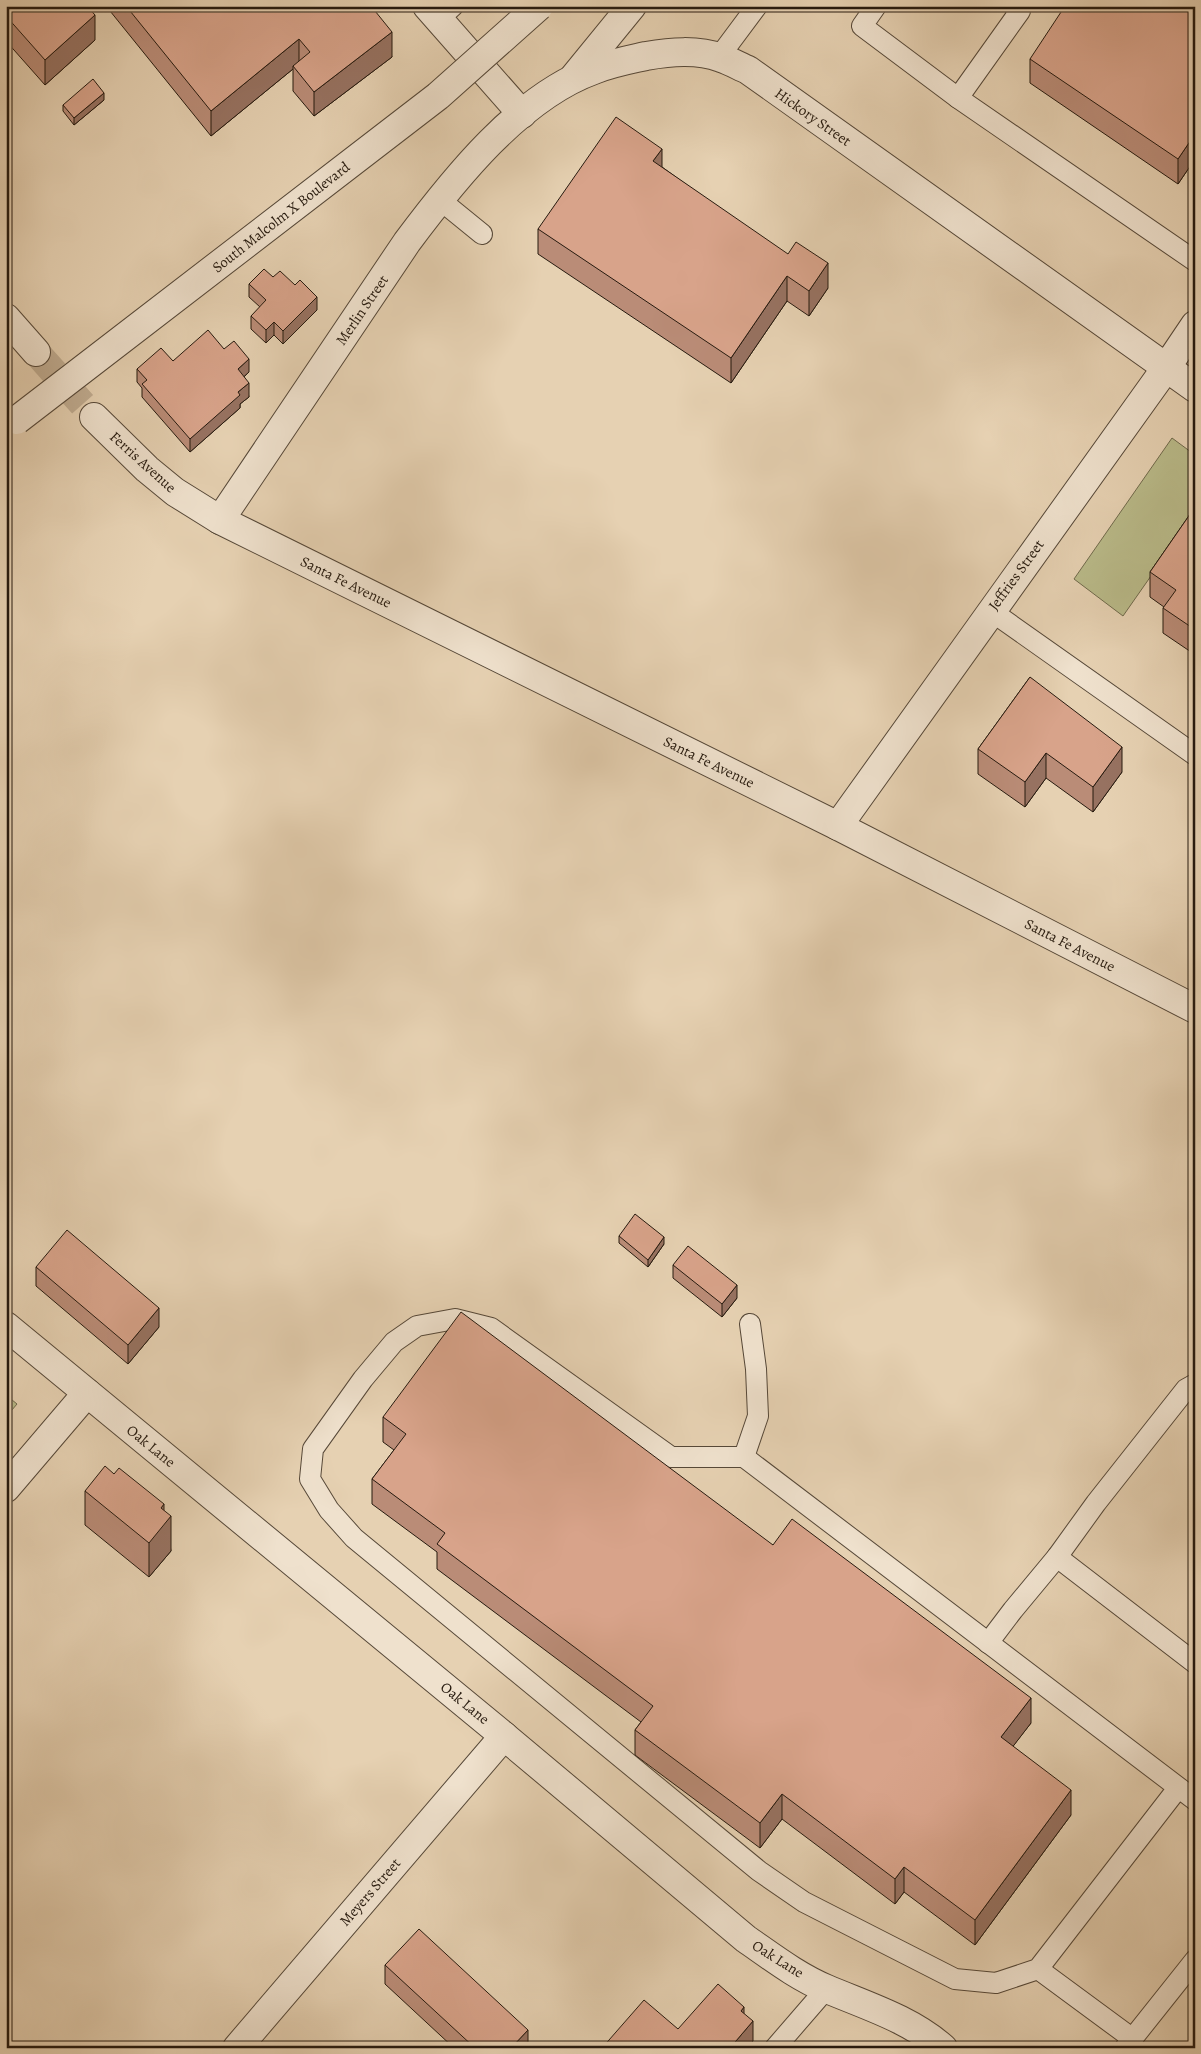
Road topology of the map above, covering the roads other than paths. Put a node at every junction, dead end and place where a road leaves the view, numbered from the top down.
1 (539, 6) edge
2 (632, 6) edge
3 (757, 6) edge
4 (876, 6) edge
5 (1014, 6) edge
6 (439, 11) edge
7 (720, 57) junction
8 (571, 80) junction
9 (958, 98) junction
10 (522, 114) junction
11 (439, 199) junction
12 (482, 234) dead end
13 (1195, 261) edge
14 (6, 318) edge
15 (1195, 325) edge
16 (36, 352) tunnel mouth
17 (1166, 368) junction
18 (1195, 388) edge
19 (94, 417) tunnel mouth
20 (17, 420) dead end
21 (220, 520) junction
22 (991, 611) junction
23 (1195, 755) edge
24 (838, 826) junction
25 (1195, 1008) edge
26 (750, 1324) dead end
27 (6, 1326) edge
28 (1195, 1384) edge
29 (87, 1394) junction
30 (744, 1458) junction
31 (6, 1488) edge
32 (1057, 1558) junction
33 (988, 1642) junction
34 (1195, 1663) edge
35 (504, 1736) junction
36 (1178, 1788) junction
37 (1195, 1800) edge
38 (1195, 1960) edge
39 (1038, 1969) junction
40 (826, 1989) junction
41 (1129, 2043) edge
42 (237, 2048) edge
43 (775, 2048) edge
44 (943, 2048) edge

1 - 20 street, South Malcolm X Boulevard, bridge
2 - 8 street
3 - 7 lane
4 - 9 lane
5 - 9 lane
6 - 10 street
7 - 8 street, Hickory Street
7 - 17 street, Hickory Street
8 - 10 street, Hickory Street
9 - 13 lane
10 - 11 street, Merlin Street
11 - 12 lane
11 - 21 street, Merlin Street
14 - 16 street
15 - 17 street, Jeffries Street
17 - 18 street, Hickory Street
17 - 22 street, Jeffries Street
19 - 21 street, Ferris Avenue
21 - 24 street, Santa Fe Avenue
22 - 23 lane
22 - 24 street, Jeffries Street
24 - 25 street, Santa Fe Avenue
26 - 30 lane
27 - 29 street, Oak Lane
28 - 32 lane
29 - 31 street
29 - 35 street, Oak Lane
30 - 33 lane
30 - 39 lane
32 - 33 lane
32 - 34 lane
33 - 36 lane
35 - 40 street, Oak Lane
35 - 42 street, Meyers Street
36 - 37 lane
36 - 39 lane
38 - 41 lane
39 - 41 lane
40 - 43 lane
40 - 44 street, Oak Lane

